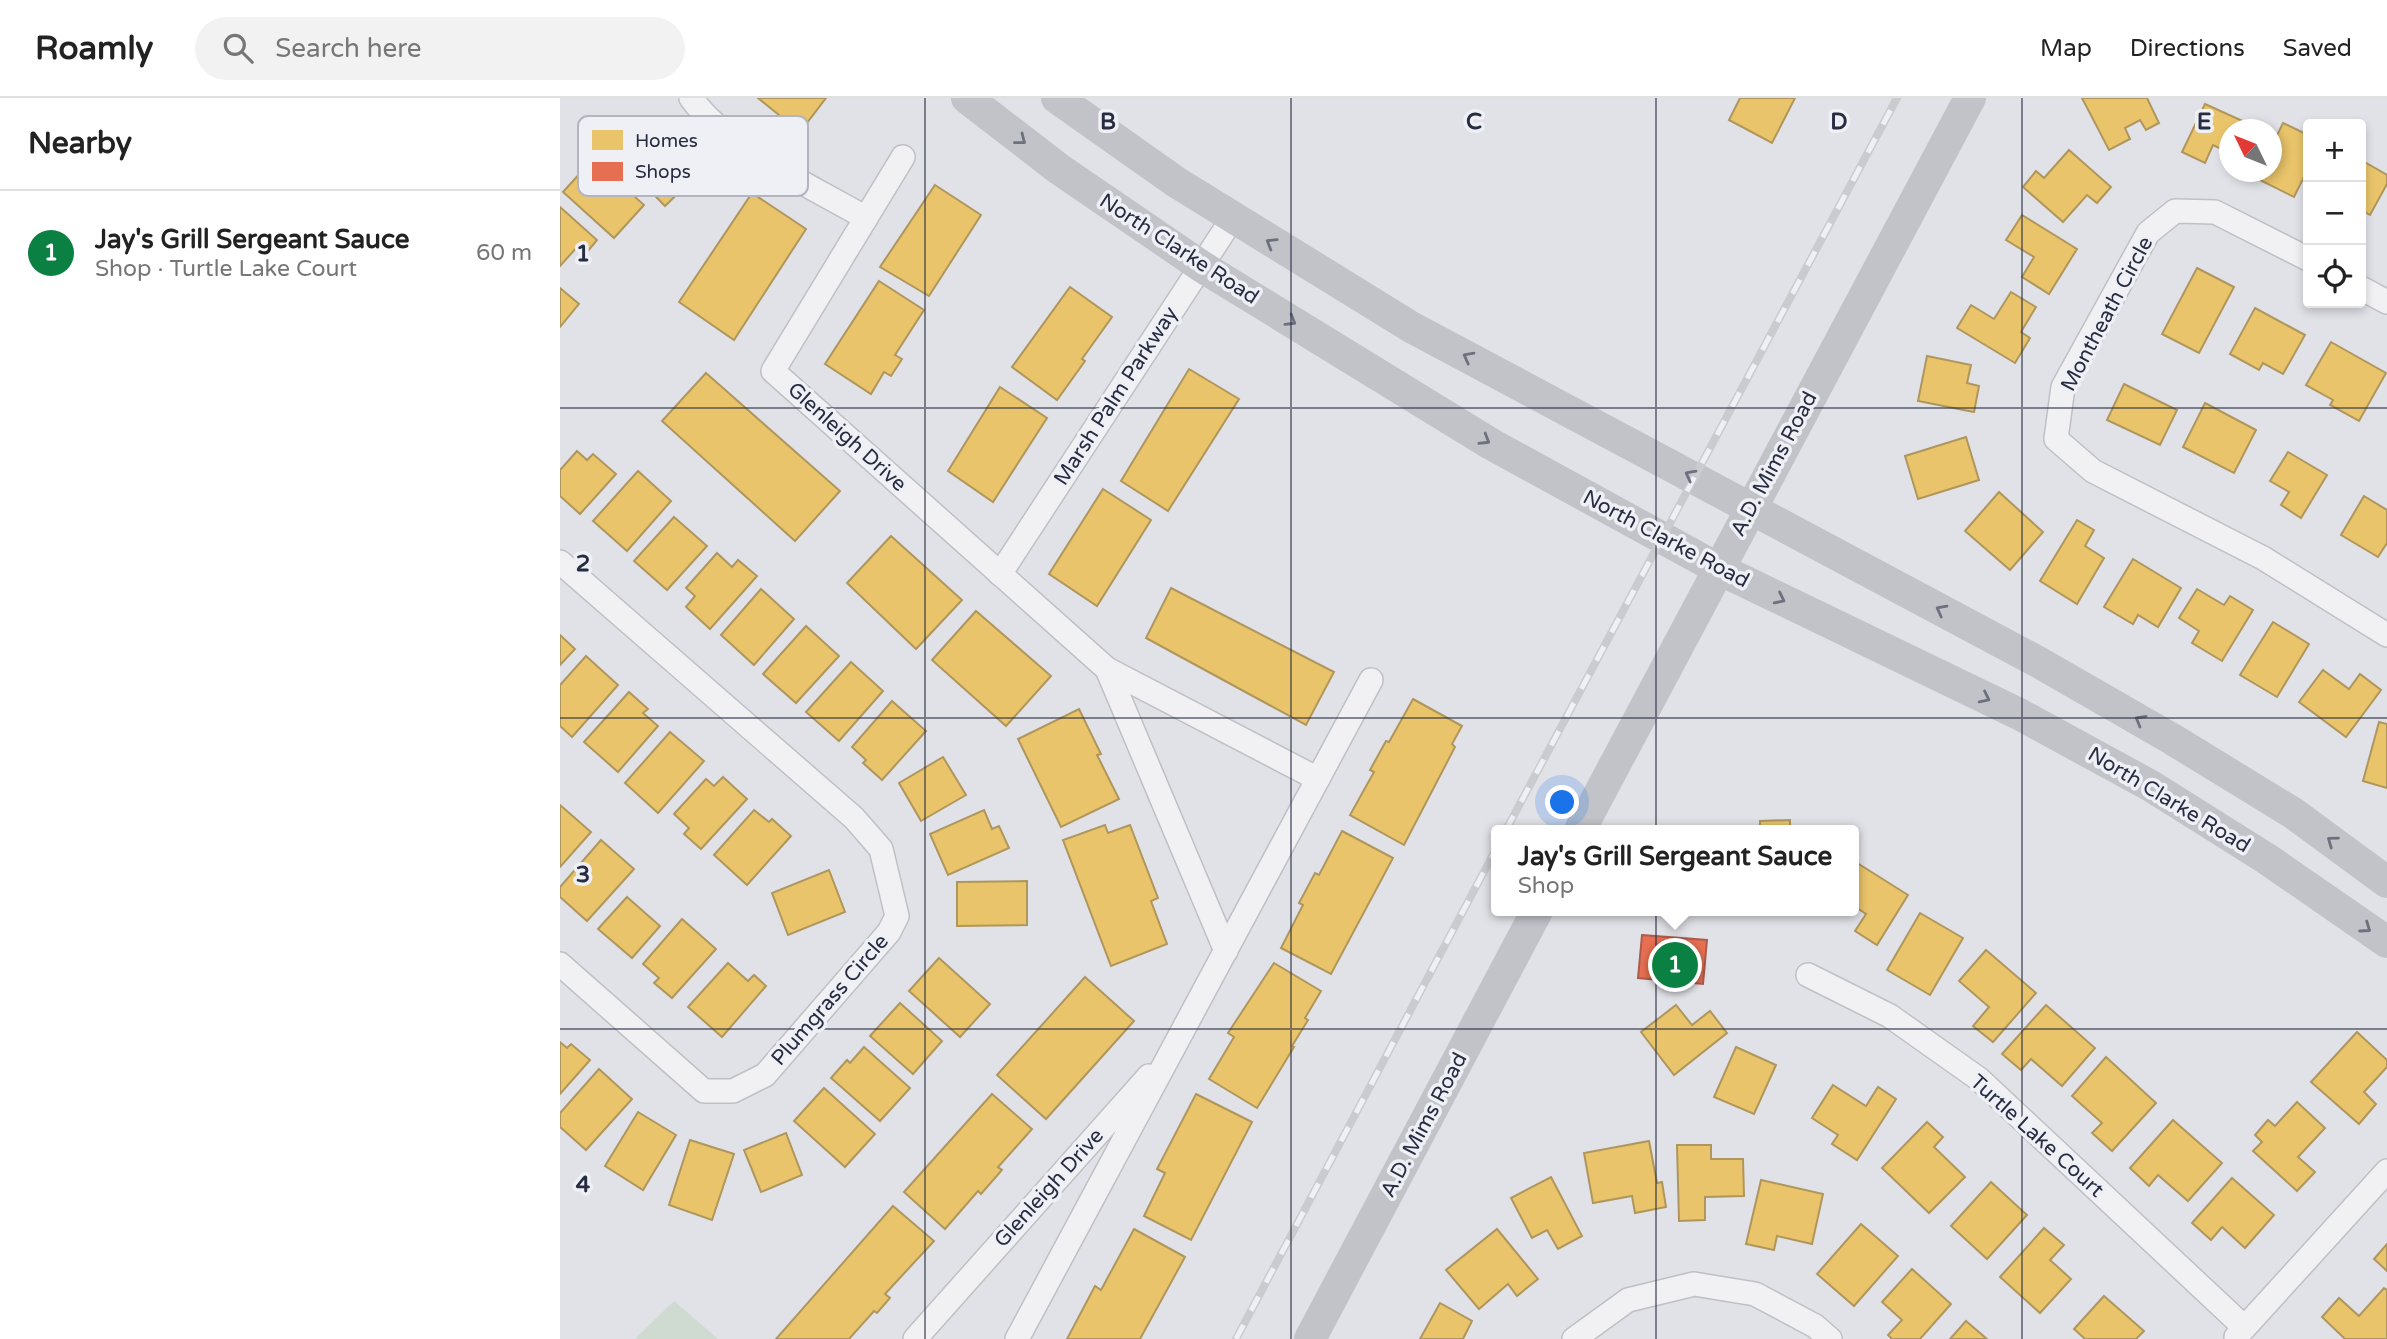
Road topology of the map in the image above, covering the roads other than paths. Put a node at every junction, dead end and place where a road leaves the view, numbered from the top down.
1 (691, 98) edge
2 (967, 98) edge
3 (1057, 98) edge
4 (1970, 98) edge
5 (706, 116) edge
6 (903, 158) dead end
7 (808, 184) edge
8 (866, 218) junction
9 (1232, 219) junction
10 (2303, 256) edge
11 (1201, 266) junction
12 (2366, 291) edge
13 (2387, 302) edge
14 (1750, 508) junction
15 (560, 562) edge
16 (1719, 569) junction
17 (1000, 574) junction
18 (2387, 635) edge
19 (1107, 669) junction
20 (1371, 680) dead end
21 (1318, 779) junction
22 (1583, 825) edge
23 (2387, 882) edge
24 (1534, 916) edge
25 (2387, 942) edge
26 (1226, 951) junction
27 (560, 964) edge
28 (1808, 975) dead end
29 (1174, 1047) junction
30 (2387, 1171) edge
31 (2239, 1333) edge
32 (925, 1335) edge
33 (1017, 1339) edge
34 (1310, 1339) edge
35 (1574, 1339) edge
36 (1830, 1339) edge

1 - 5 street
2 -> 11 street, North Clarke Road
3 - 9 street
4 - 14 street, A.D. Mims Road
6 - 8 street, Glenleigh Drive
7 - 8 street
8 - 17 street, Glenleigh Drive
9 - 11 street, Marsh Palm Parkway
14 -> 9 street
10 - 18 street, Montheath Circle
11 -> 16 street, North Clarke Road
11 - 17 street, Marsh Palm Parkway
12 - 13 street
14 - 16 street, A.D. Mims Road
23 -> 14 street
15 - 27 street, Plumgrass Circle
16 - 22 street, A.D. Mims Road
16 -> 25 street, North Clarke Road
17 - 19 street, Glenleigh Drive
19 - 21 street, Glenleigh Drive
19 - 26 street, Glenleigh Drive
20 - 21 street, Glenleigh Drive
21 - 26 street, Glenleigh Drive
24 - 34 street, A.D. Mims Road
26 - 29 street, Glenleigh Drive
28 - 31 street, Turtle Lake Court
29 - 32 street, Glenleigh Drive
29 - 33 street, Glenleigh Drive
30 - 31 street
35 - 36 street

